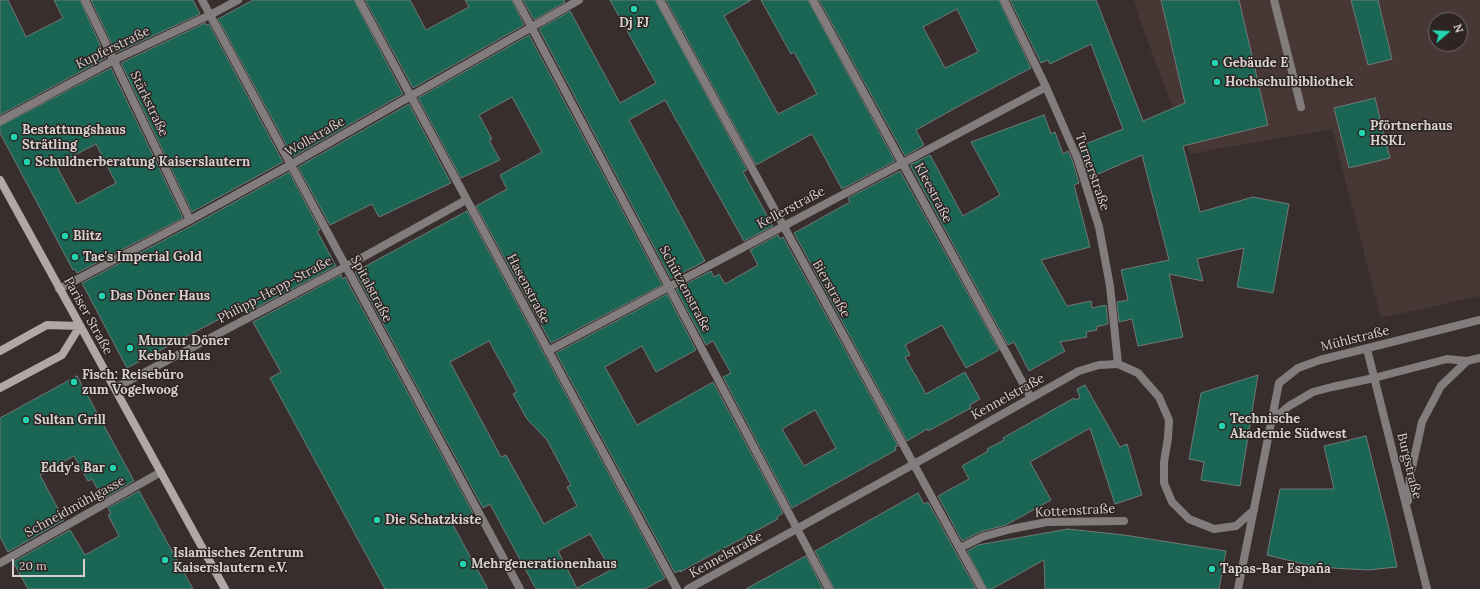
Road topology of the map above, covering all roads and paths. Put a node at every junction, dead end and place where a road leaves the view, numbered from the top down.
1 (85, 0) edge
2 (202, 0) edge
3 (238, 0) edge
4 (359, 0) edge
5 (517, 0) edge
6 (580, 0) edge
7 (660, 0) edge
8 (814, 0) edge
9 (1004, 0) edge
10 (1274, 0) edge
11 (210, 16) junction
12 (532, 26) junction
13 (114, 60) junction
14 (1046, 87) junction
15 (410, 96) junction
16 (1301, 107) dead end
17 (0, 121) edge
18 (903, 162) junction
19 (290, 164) junction
20 (0, 180) edge
21 (466, 200) junction
22 (190, 220) junction
23 (784, 226) junction
24 (345, 267) junction
25 (670, 287) junction
26 (59, 289) junction
27 (1480, 320) edge
28 (80, 326) junction
29 (1367, 349) junction
30 (0, 351) edge
31 (548, 351) junction
32 (1480, 358) edge
33 (1467, 361) junction
34 (1118, 364) junction
35 (1374, 378) junction
36 (0, 388) edge
37 (115, 388) junction
38 (1030, 398) junction
39 (1271, 421) junction
40 (914, 464) junction
41 (161, 472) junction
42 (1408, 508) junction
43 (1254, 510) junction
44 (1124, 521) dead end
45 (797, 529) junction
46 (960, 548) junction
47 (0, 563) edge
48 (225, 589) edge
49 (520, 589) edge
50 (677, 589) edge
51 (688, 589) edge
52 (829, 589) edge
53 (982, 589) edge
54 (1238, 589) edge
55 (1427, 589) edge

1 - 13 street, Stärkstraße
2 - 11 street, Spitalstraße
3 - 11 street, Kupferstraße
4 - 15 street, Hasenstraße
5 - 12 street, Schützenstraße
6 - 12 street, Wollstraße
7 - 23 street, Bierstraße
8 - 18 street, Kleestraße
9 - 14 street, Turnerstraße
10 - 16 street
11 - 13 street, Kupferstraße
11 - 19 street, Spitalstraße
12 - 15 street, Wollstraße
12 - 25 street, Schützenstraße
13 - 17 street, Kupferstraße
13 - 22 street, Stärkstraße
14 - 18 street, Kellerstraße
14 - 34 street, Turnerstraße
15 - 19 street, Wollstraße
15 - 21 street, Hasenstraße
18 - 23 street, Kellerstraße
18 - 38 street, Kleestraße
19 - 22 street, Wollstraße
19 - 24 street, Spitalstraße
20 - 26 main road, Pariser Straße
21 - 24 street, Philipp-Hepp-Straße
21 - 31 street, Hasenstraße
22 - 26 street, Wollstraße
23 - 25 street, Kellerstraße
23 - 40 street, Bierstraße
24 - 37 street, Philipp-Hepp-Straße
24 - 49 street, Spitalstraße
25 - 31 street, Kellerstraße
25 - 45 street, Schützenstraße
26 - 28 main road, Pariser Straße
27 - 29 street, Mühlstraße
28 - 30 main road
28 - 36 main road
28 - 37 main road, Pariser Straße
29 - 35 street, Burgstraße
29 - 39 street, Mühlstraße
31 - 50 street, Hasenstraße
32 - 33 street
33 - 35 street
33 - 42 street
34 - 38 street, Kennelstraße
34 - 43 street, Kennelstraße
35 - 39 street
35 - 42 street, Burgstraße
37 - 41 main road, Pariser Straße
38 - 40 street, Kennelstraße
39 - 43 street, Mühlstraße
40 - 45 street, Kennelstraße
40 - 46 street, Bierstraße
41 - 47 street, Schneidmühlgasse
41 - 48 main road, Pariser Straße
42 - 55 street, Burgstraße
43 - 54 street, Mühlstraße
44 - 46 street, Kottenstraße
45 - 51 street, Kennelstraße
45 - 52 street, Schützenstraße
46 - 53 street, Bierstraße

